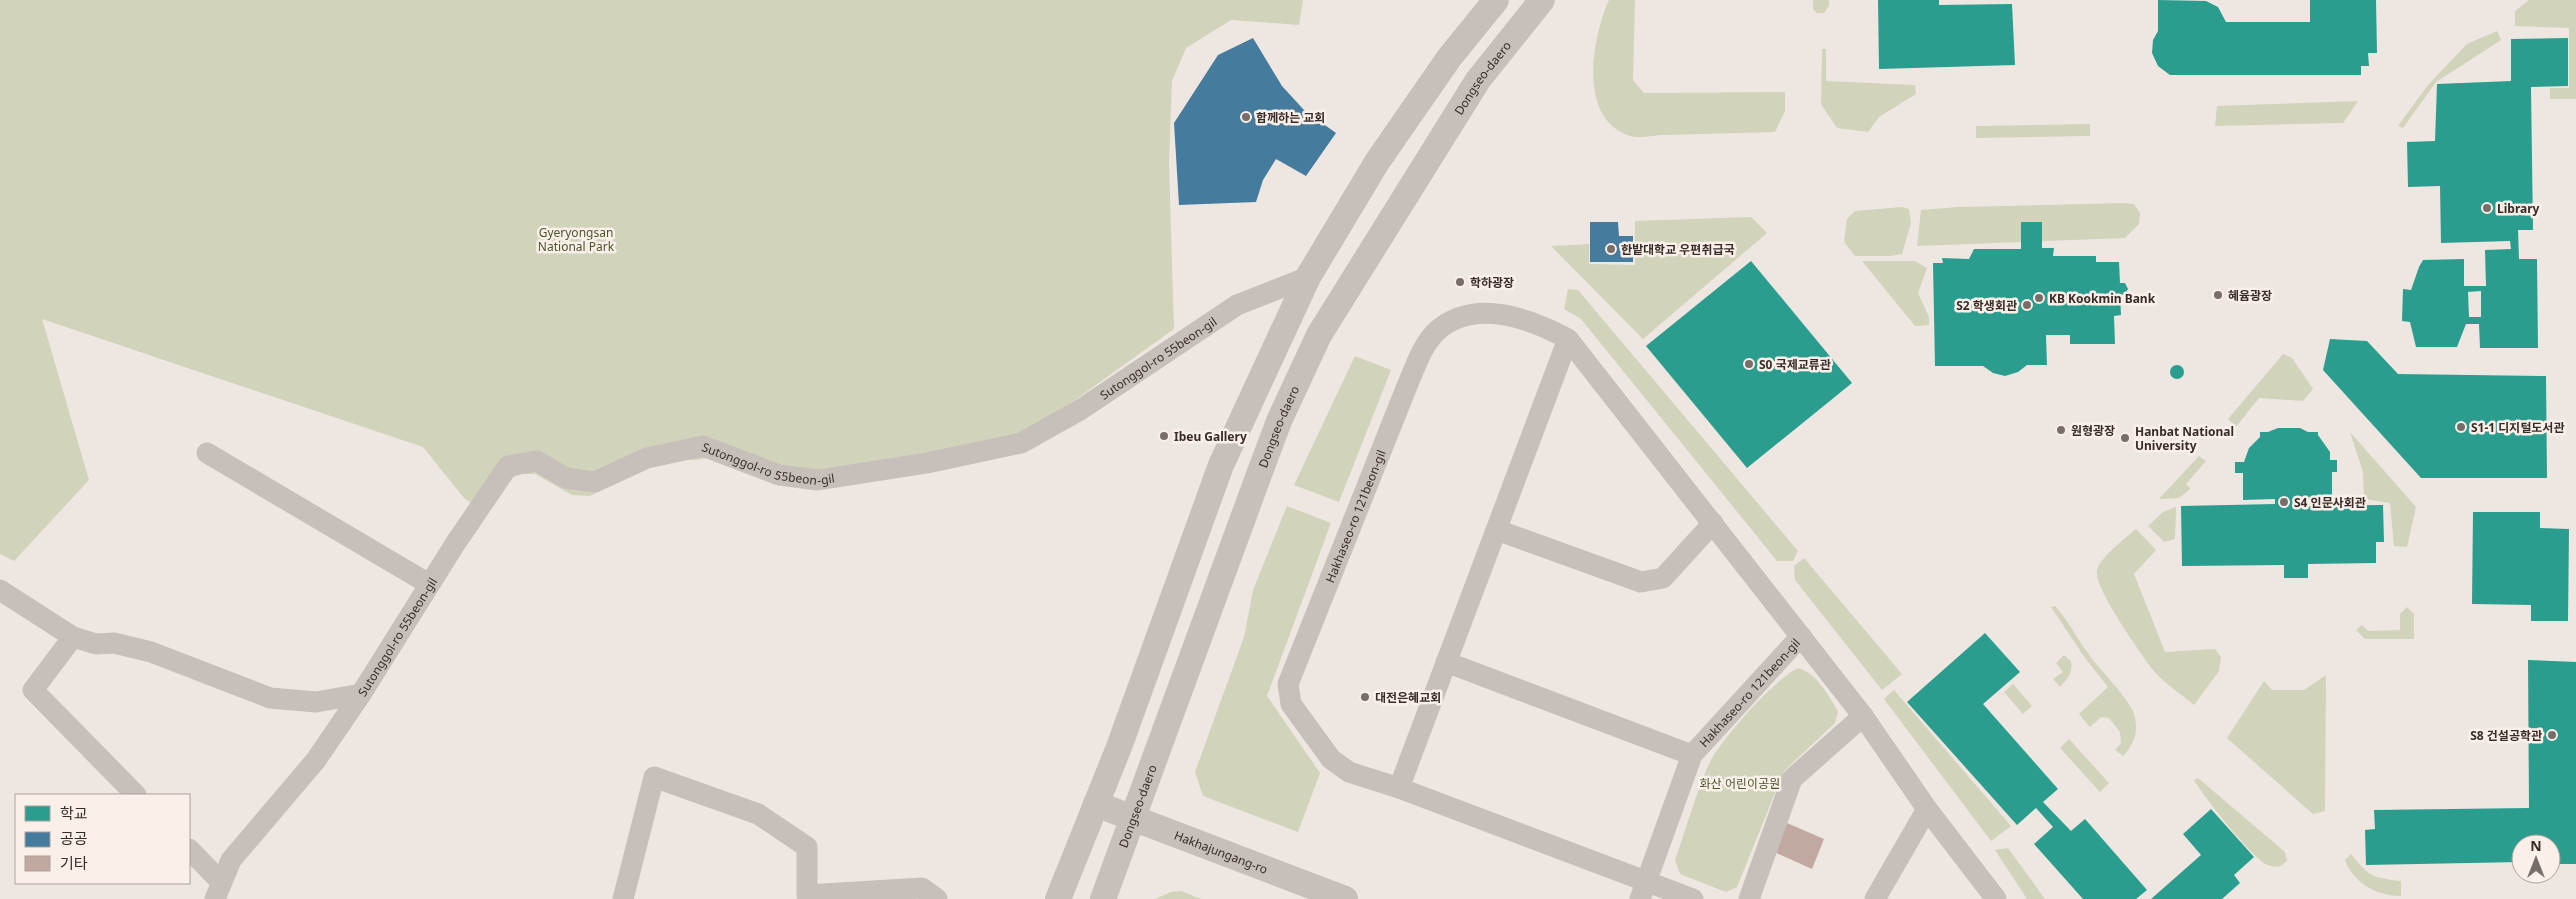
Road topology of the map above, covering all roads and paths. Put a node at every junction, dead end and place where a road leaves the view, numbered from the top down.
1 (1496, 0) edge
2 (1542, 0) edge
3 (1308, 277) junction
4 (1568, 339) junction
5 (207, 453) dead end
6 (1713, 523) junction
7 (1497, 530) junction
8 (429, 584) junction
9 (0, 590) edge
10 (1801, 636) junction
11 (73, 637) junction
12 (1446, 662) junction
13 (361, 694) junction
14 (1863, 716) junction
15 (1692, 755) junction
16 (1399, 788) junction
17 (135, 794) edge
18 (1096, 804) junction
19 (1927, 809) junction
20 (1134, 818) junction
21 (190, 850) edge
22 (218, 890) edge
23 (1643, 890) edge
24 (623, 899) edge
25 (937, 899) edge
26 (1058, 899) edge
27 (1103, 899) edge
28 (1345, 899) edge
29 (1693, 899) edge
30 (1749, 899) edge
31 (1875, 899) edge
32 (1996, 899) edge

1 - 3 street
2 - 20 street, Dongseo-daero
3 - 8 street, Sutonggol-ro 55beon-gil
3 - 18 street
4 - 6 street, Hakhaseo-ro 121beon-gil
4 - 7 street
4 - 16 street, Hakhaseo-ro 121beon-gil
5 - 8 street
6 - 7 street
6 - 10 street, Hakhaseo-ro 121beon-gil
7 - 12 street
8 - 13 street, Sutonggol-ro 55beon-gil
9 - 11 street
10 - 14 street, Hakhaseo-ro 121beon-gil
10 - 15 street, Hakhaseo-ro 121beon-gil
11 - 13 street
11 - 17 street
12 - 15 street, Hakhaseo-ro 121beon-gil
12 - 16 street
13 - 22 street, Sutonggol-ro 55beon-gil
14 - 19 street, Hakhaseo-ro 121beon-gil
14 - 30 street
15 - 23 street
16 - 23 street, Hakhaseo-ro 121beon-gil
18 - 20 street, Hakhajungang-ro
18 - 26 street
19 - 31 street
19 - 32 street, Hakhaseo-ro 121beon-gil
20 - 27 street, Dongseo-daero
20 - 28 street, Hakhajungang-ro
21 - 22 street
23 - 29 street, Hakhaseo-ro 121beon-gil
24 - 25 street

